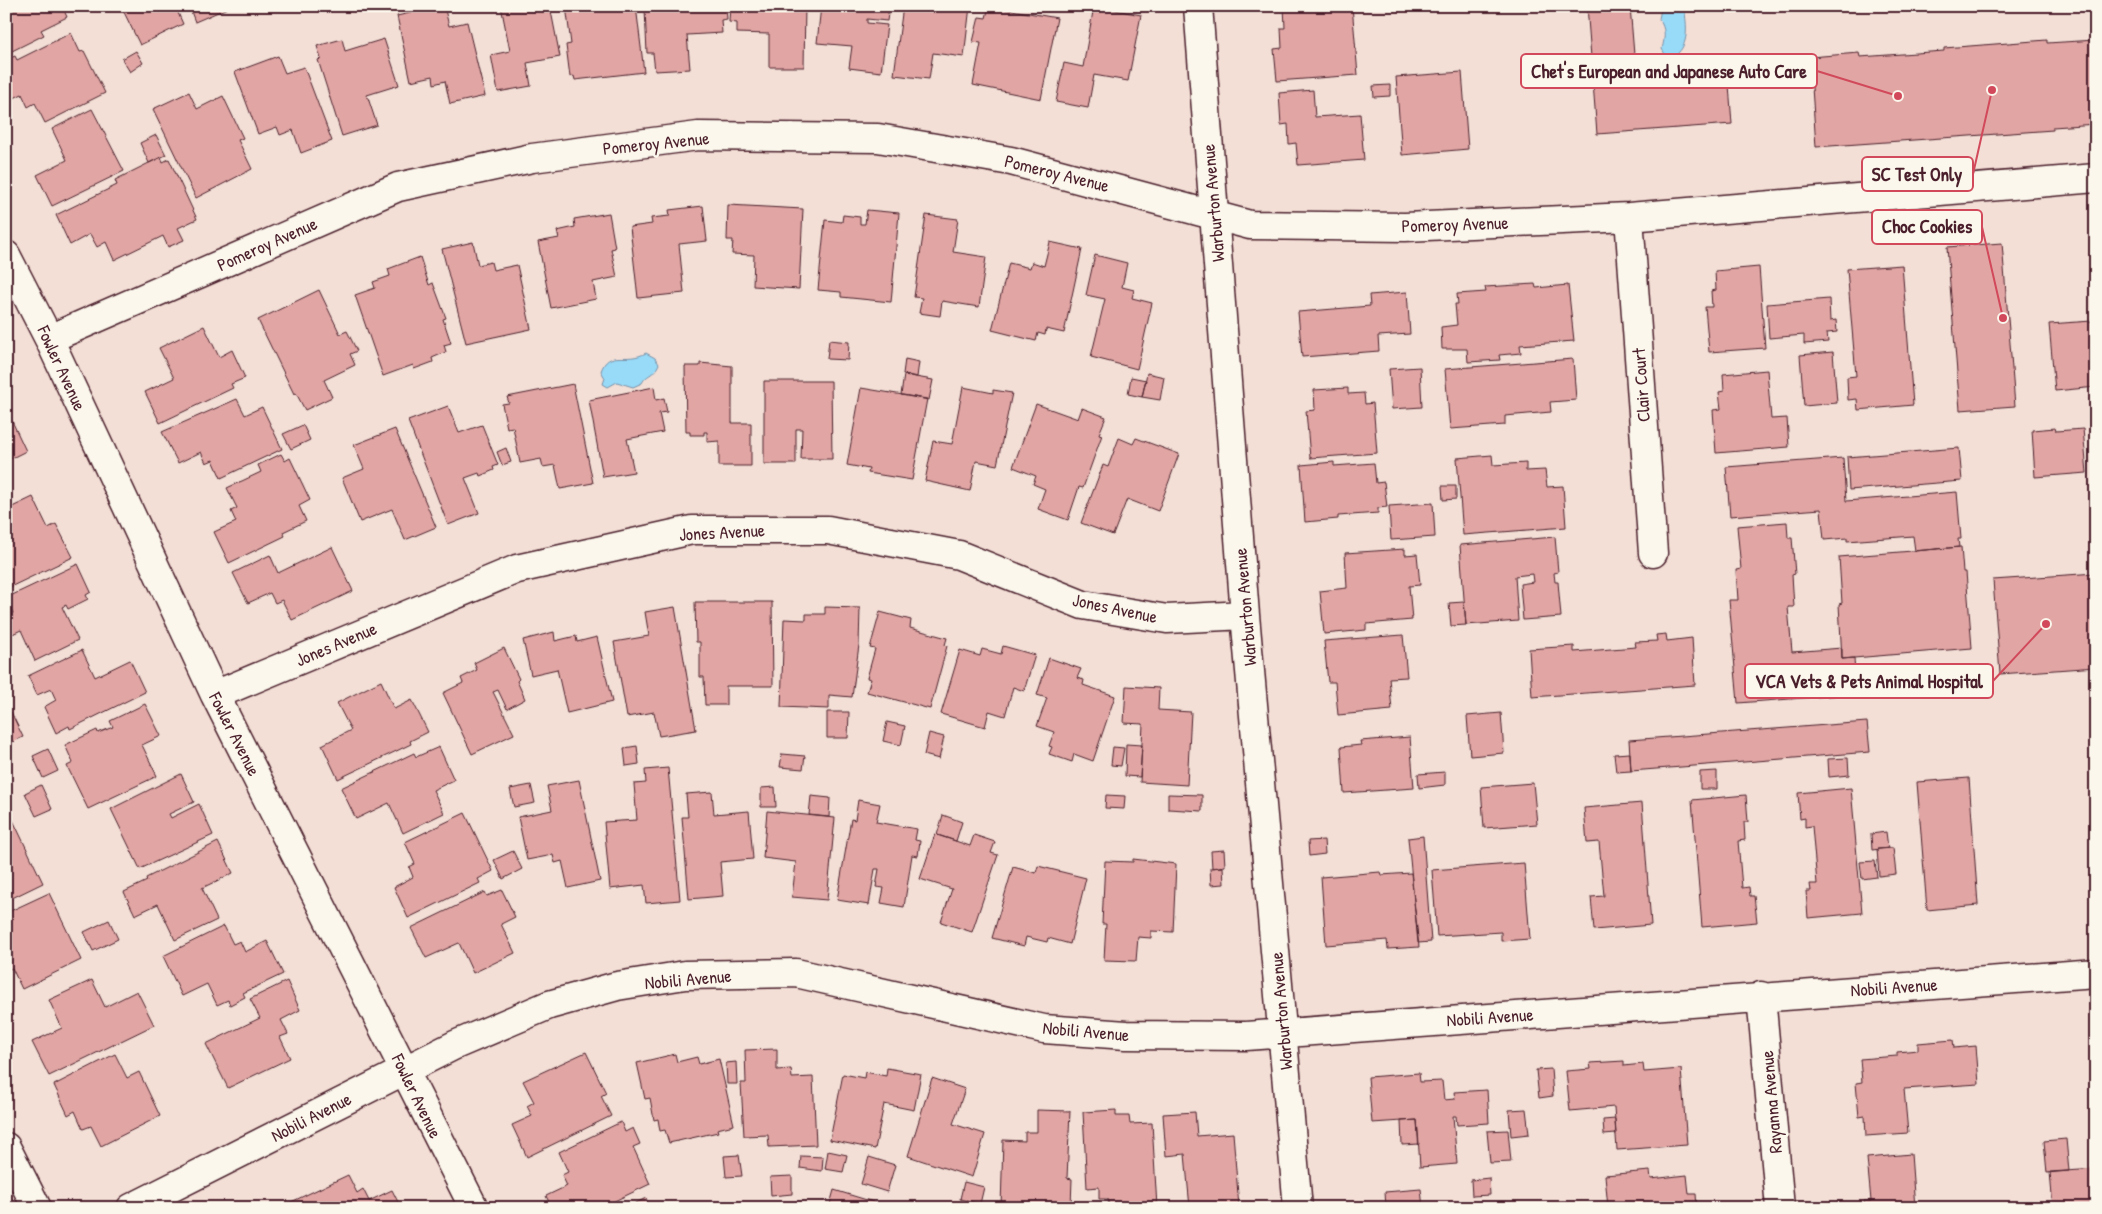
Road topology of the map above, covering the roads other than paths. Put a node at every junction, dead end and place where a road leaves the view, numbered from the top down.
1 (1198, 6) edge
2 (2096, 178) edge
3 (1214, 215) junction
4 (1629, 217) junction
5 (6, 255) edge
6 (49, 339) junction
7 (1653, 553) dead end
8 (1245, 615) junction
9 (215, 695) junction
10 (2096, 973) edge
11 (1761, 996) junction
12 (1283, 1034) junction
13 (405, 1070) junction
14 (6, 1147) edge
15 (37, 1208) edge
16 (131, 1208) edge
17 (474, 1208) edge
18 (1298, 1208) edge
19 (1780, 1208) edge

1 - 3 street, Warburton Avenue
2 - 4 street, Pomeroy Avenue
3 - 4 street, Pomeroy Avenue
3 - 6 street, Pomeroy Avenue
3 - 8 street, Warburton Avenue
4 - 7 street, Clair Court
5 - 6 street, Fowler Avenue
6 - 9 street, Fowler Avenue
8 - 9 street, Jones Avenue
8 - 12 street, Warburton Avenue
9 - 13 street, Fowler Avenue
10 - 11 street, Nobili Avenue
11 - 12 street, Nobili Avenue
11 - 19 street, Rayanna Avenue
12 - 13 street, Nobili Avenue
12 - 18 street, Warburton Avenue
13 - 16 street, Nobili Avenue
13 - 17 street, Fowler Avenue
14 - 15 street

